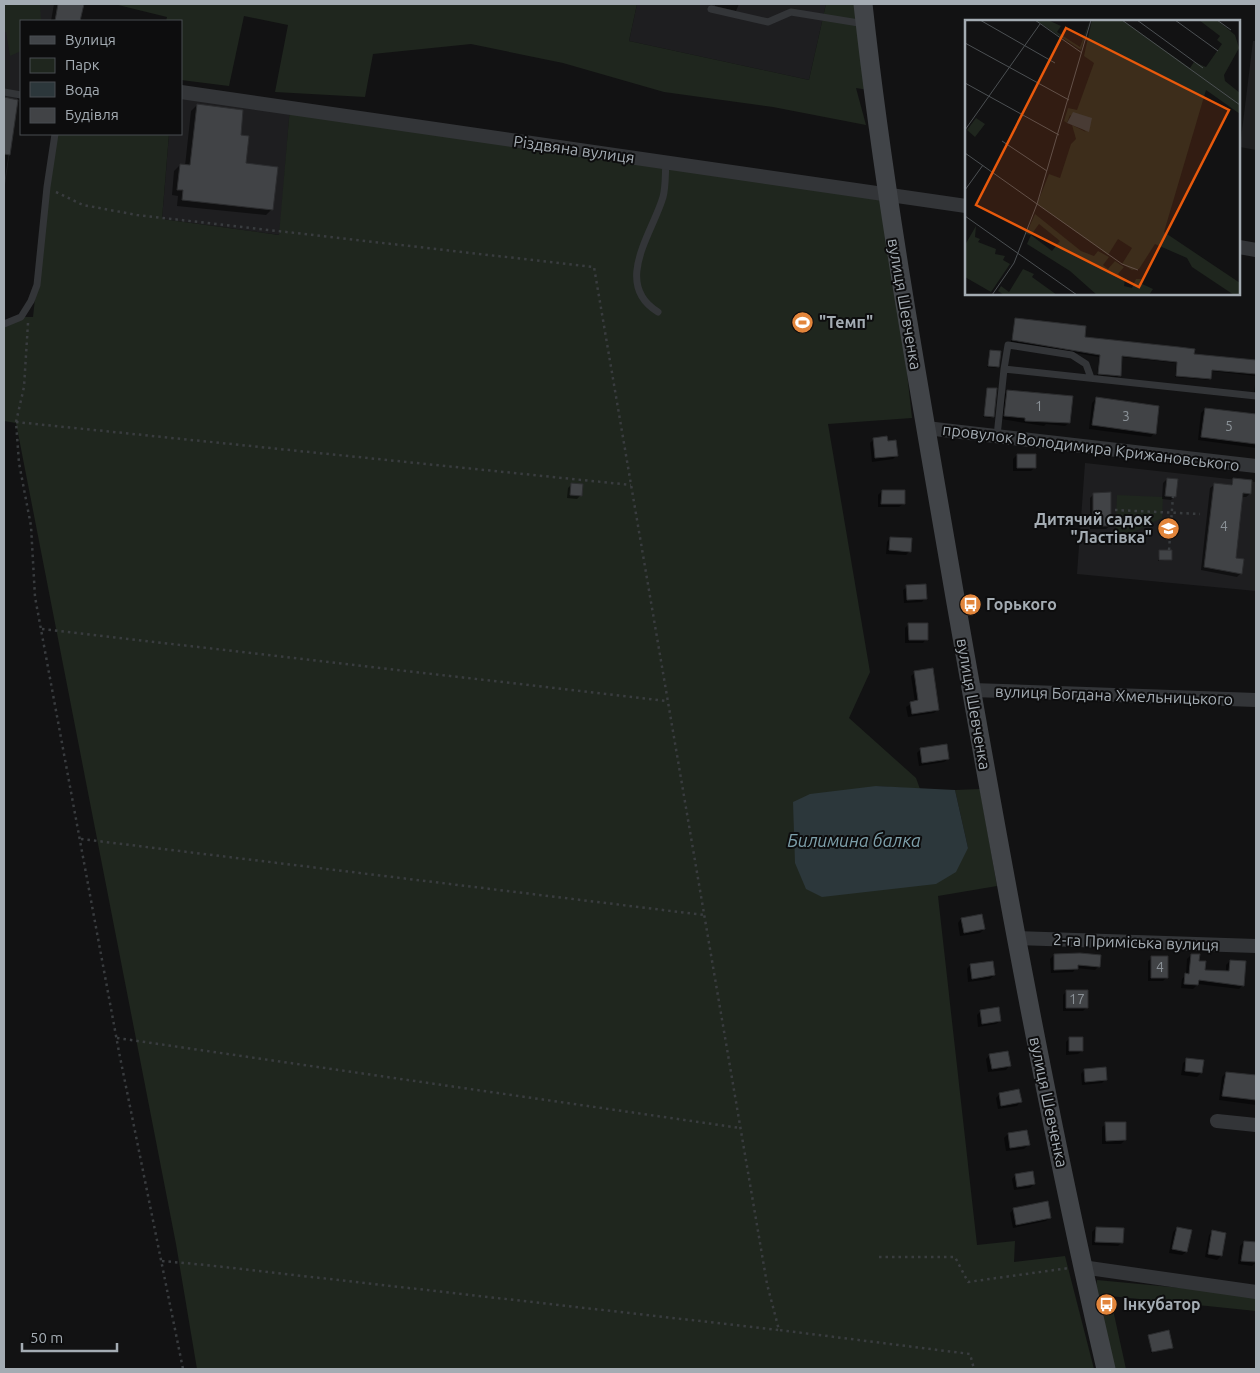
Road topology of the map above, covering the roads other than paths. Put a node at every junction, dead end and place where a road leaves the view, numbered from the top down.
1 (863, 4) edge
2 (711, 9) dead end
3 (865, 24) junction
4 (4, 92) edge
5 (182, 92) edge
6 (20, 95) edge
7 (55, 135) edge
8 (666, 162) junction
9 (887, 193) junction
10 (965, 206) edge
11 (1240, 248) edge
12 (1256, 250) edge
13 (658, 312) dead end
14 (4, 324) edge
15 (1004, 370) junction
16 (1091, 378) junction
17 (1256, 396) edge
18 (926, 428) junction
19 (997, 436) junction
20 (1256, 466) edge
21 (972, 690) junction
22 (1256, 700) edge
23 (1015, 938) junction
24 (1256, 946) edge
25 (1217, 1121) dead end
26 (1256, 1125) edge
27 (1082, 1267) junction
28 (1256, 1292) edge
29 (1106, 1369) edge

1 - 3 street, вулиця Шевченка
2 - 3 lane
3 - 9 street, вулиця Шевченка
4 - 6 lane
5 - 8 street, Різдвяна вулиця
7 - 14 lane
8 - 9 street, Різдвяна вулиця
8 - 13 lane
9 - 10 street, Різдвяна вулиця
9 - 18 street, вулиця Шевченка
11 - 12 street
15 - 16 lane
15 - 16 lane
15 - 19 lane
16 - 17 lane
18 - 19 street, провулок Володимира Крижановського
18 - 21 street, вулиця Шевченка
19 - 20 street, провулок Володимира Крижановського
21 - 22 street, вулиця Богдана Хмельницького
21 - 23 street, вулиця Шевченка
23 - 24 street, 2-га Приміська вулиця
23 - 27 street, вулиця Шевченка
25 - 26 street
27 - 28 street
27 - 29 street, вулиця Шевченка

